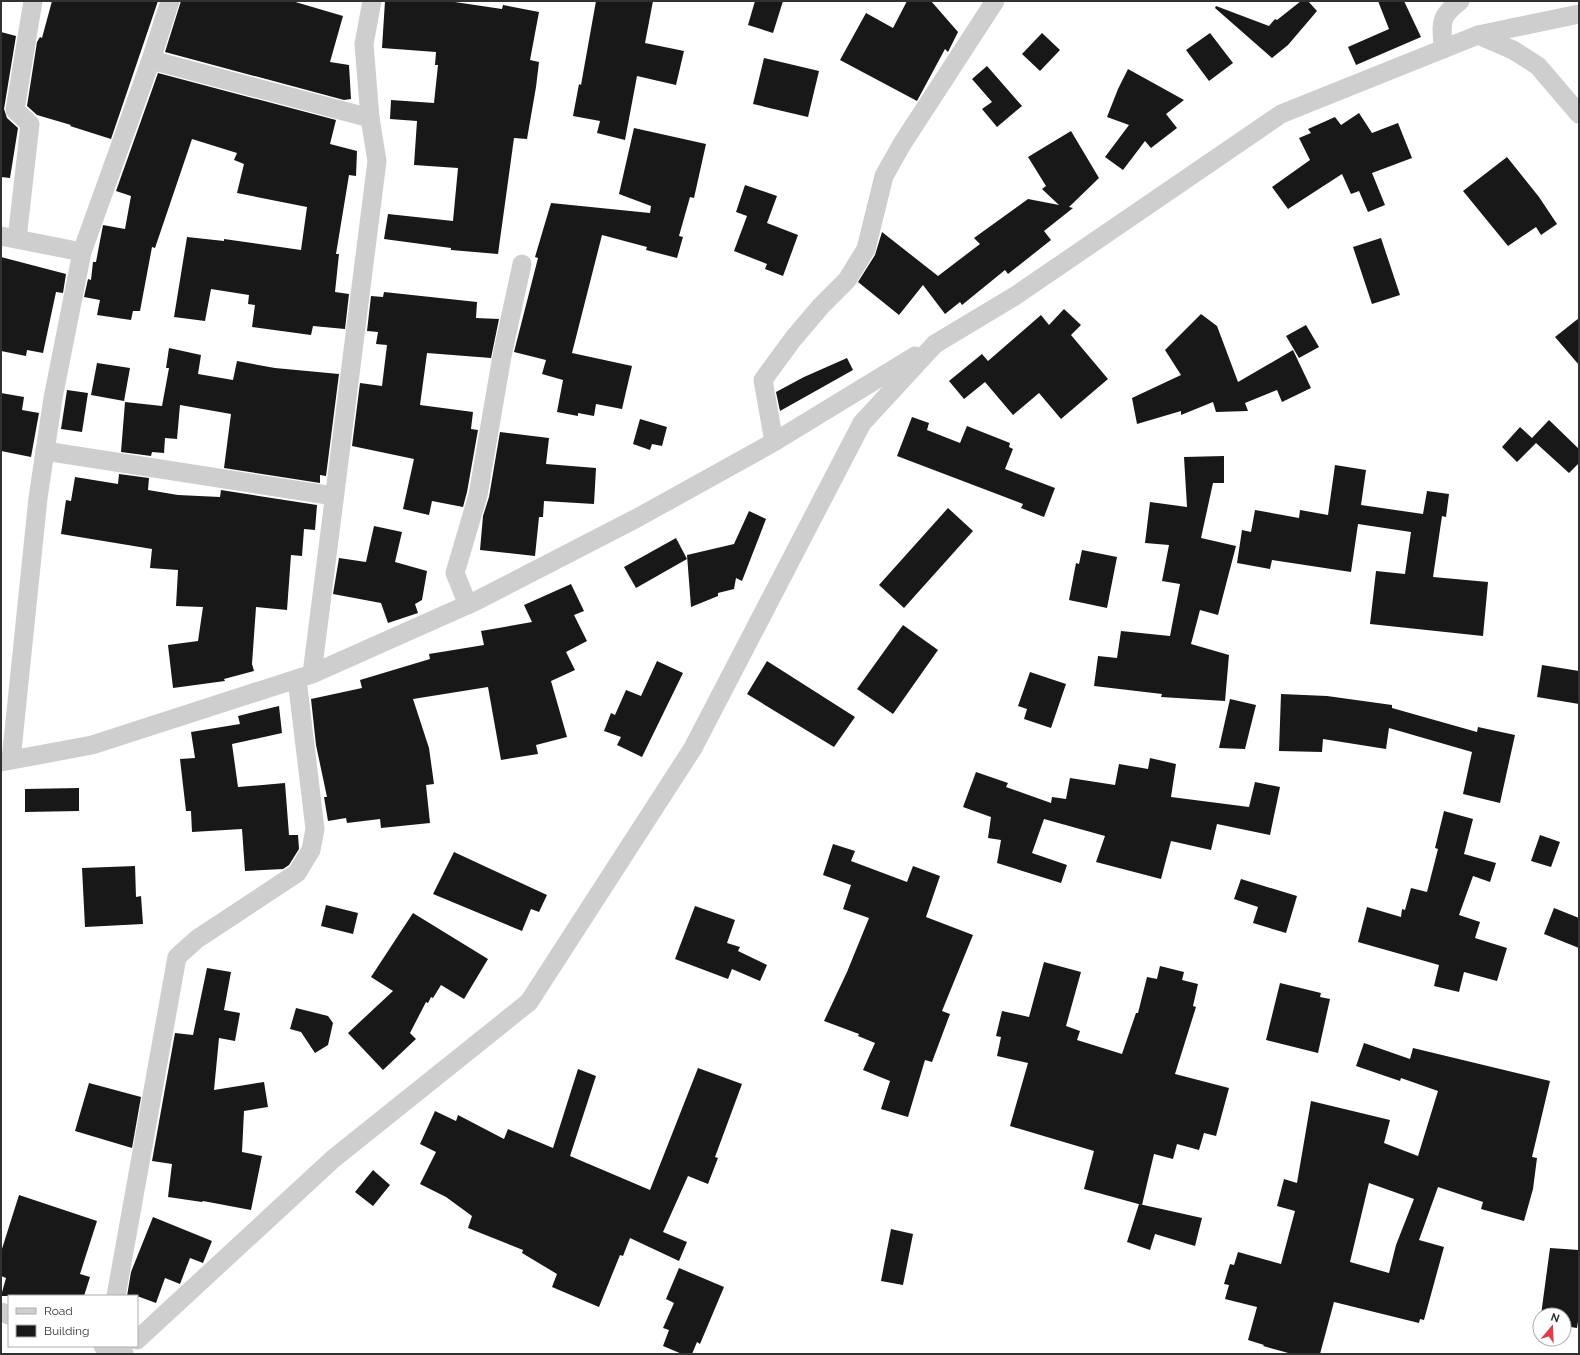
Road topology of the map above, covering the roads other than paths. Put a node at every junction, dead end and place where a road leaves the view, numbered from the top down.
1 (33, 1) edge
2 (170, 1) edge
3 (372, 1) edge
4 (995, 1) edge
5 (1460, 1) edge
6 (1579, 14) edge
7 (1478, 35) junction
8 (1443, 49) junction
9 (152, 60) junction
10 (8, 108) edge
11 (1579, 114) edge
12 (370, 118) junction
13 (9, 238) edge
14 (82, 252) junction
15 (522, 264) dead end
16 (935, 344) junction
17 (774, 442) junction
18 (45, 451) junction
19 (334, 496) junction
20 (468, 605) junction
21 (304, 676) junction
22 (6, 761) edge
23 (116, 1295) edge
24 (138, 1330) edge

1 - 10 street
2 - 9 street
3 - 12 street
4 - 17 street
5 - 8 street
6 - 7 street
7 - 8 street
7 - 11 street
8 - 16 street
9 - 12 street
9 - 14 street
10 - 13 street
12 - 19 street
13 - 14 street
14 - 18 street
15 - 20 street
16 - 17 street
16 - 24 street
17 - 20 street
18 - 19 street
18 - 22 street
19 - 21 street
20 - 21 street
21 - 22 street
21 - 23 street

